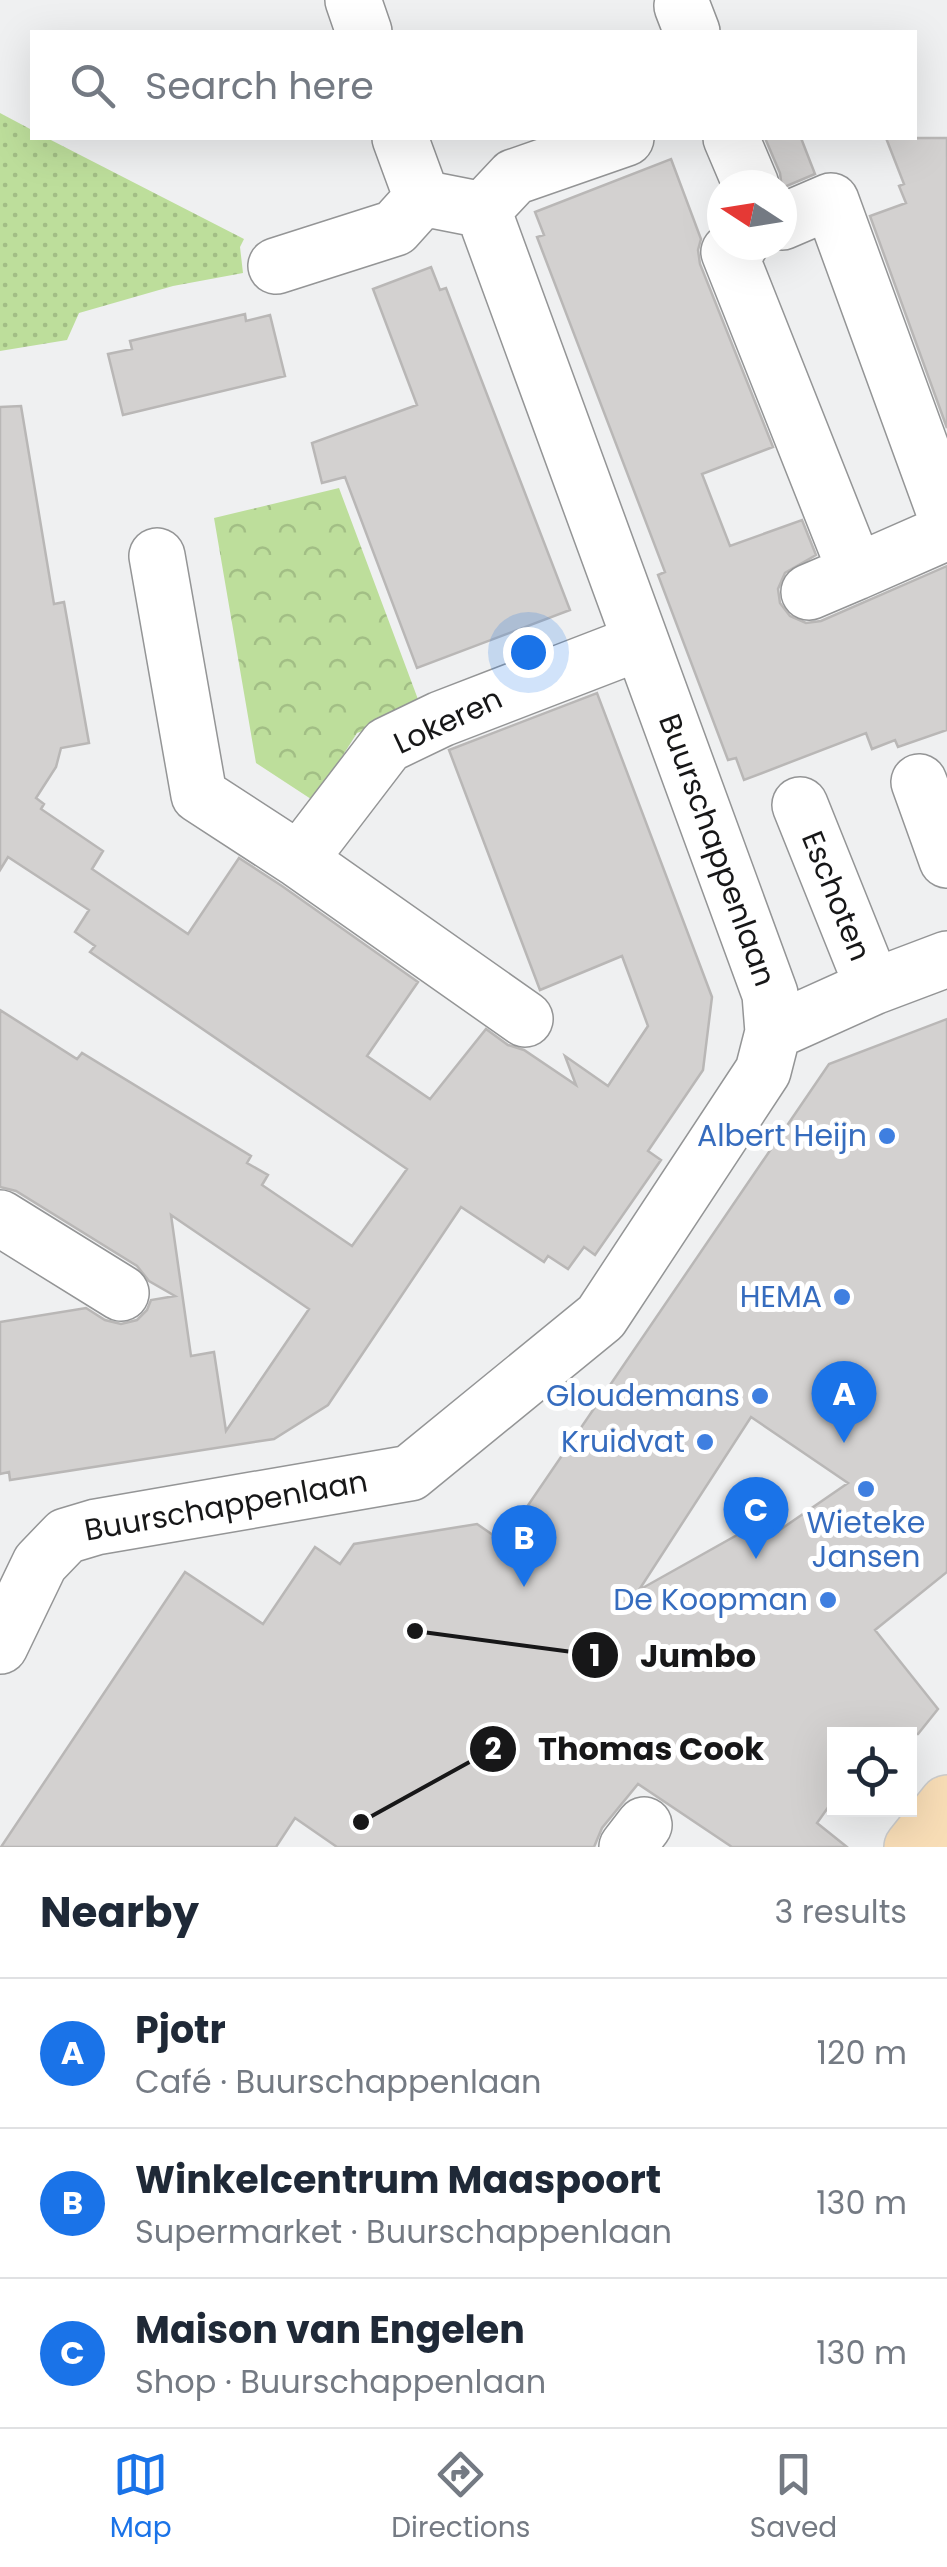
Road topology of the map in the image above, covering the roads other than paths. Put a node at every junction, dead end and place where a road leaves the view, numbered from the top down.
1 (353, 0) edge
2 (363, 30) edge
3 (401, 140) edge
4 (620, 140) edge
5 (733, 140) edge
6 (744, 170) edge
7 (422, 198) junction
8 (483, 210) junction
9 (797, 216) edge
10 (731, 260) edge
11 (276, 266) dead end
12 (947, 520) edge
13 (947, 532) edge
14 (157, 556) dead end
15 (641, 642) junction
16 (920, 782) dead end
17 (800, 805) dead end
18 (299, 860) junction
19 (947, 860) edge
20 (947, 958) edge
21 (873, 987) junction
22 (525, 1019) dead end
23 (773, 1032) junction
24 (0, 1218) edge
25 (121, 1292) dead end
26 (20, 1554) edge
27 (0, 1646) edge
28 (947, 1803) edge
29 (912, 1847) edge

1 - 2 street
3 - 7 street
4 - 8 street
5 - 6 street
7 - 8 street
7 - 11 street
8 - 15 street, Buurschappenlaan
9 - 12 street
10 - 13 street
14 - 18 street
15 - 18 street, Lokeren
15 - 23 street, Buurschappenlaan
16 - 19 street
17 - 21 street, Eschoten
18 - 22 street
20 - 21 street, Eschoten
21 - 23 street, Eschoten
23 - 26 street, Buurschappenlaan
24 - 25 street
26 - 27 street, Buurschappenlaan
28 - 29 main road

